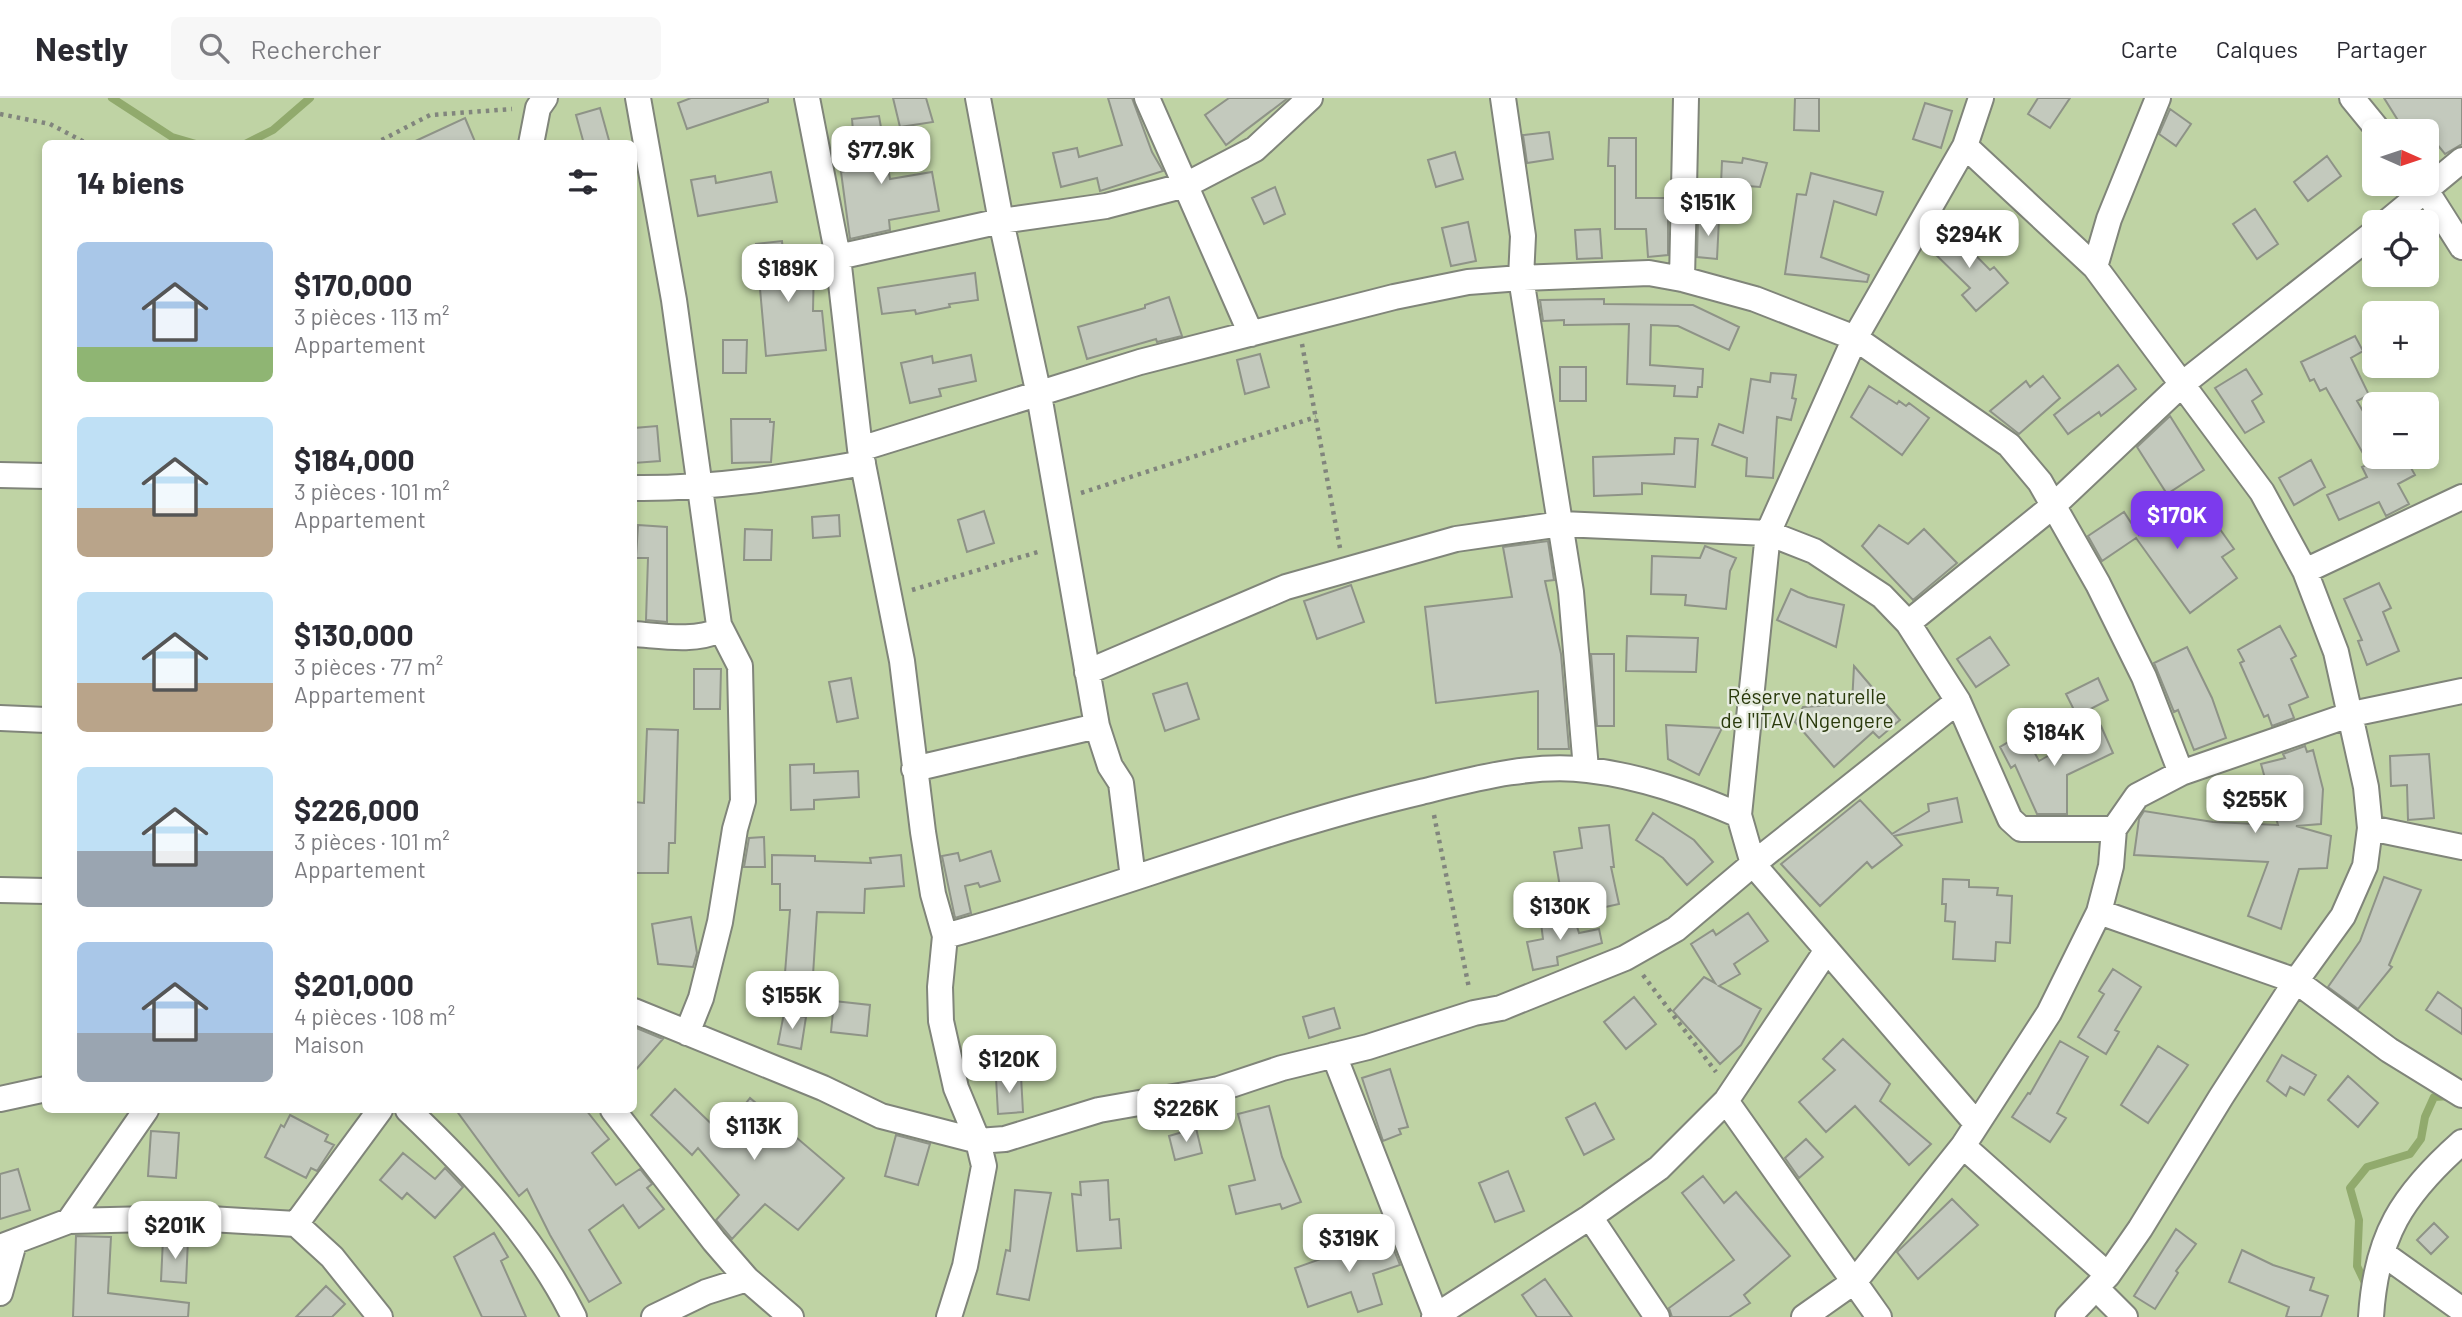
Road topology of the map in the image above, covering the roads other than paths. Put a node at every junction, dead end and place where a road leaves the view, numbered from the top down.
1 (638, 98) edge
2 (807, 98) edge
3 (978, 98) edge
4 (1147, 98) edge
5 (1310, 98) edge
6 (1503, 98) edge
7 (1685, 98) edge
8 (1981, 98) edge
9 (2158, 98) edge
10 (2352, 98) edge
11 (541, 103) edge
12 (2369, 119) edge
13 (532, 140) edge
14 (1965, 146) junction
15 (2462, 160) edge
16 (2440, 176) edge
17 (1186, 185) junction
18 (2415, 196) edge
19 (2431, 196) edge
20 (2400, 210) edge
21 (1001, 221) junction
22 (2362, 242) edge
23 (2462, 247) edge
24 (838, 257) junction
25 (2095, 267) junction
26 (1521, 278) junction
27 (1682, 279) junction
28 (1251, 334) junction
29 (1855, 338) junction
30 (2181, 386) junction
31 (1039, 394) junction
32 (862, 456) junction
33 (0, 475) edge
34 (42, 476) edge
35 (701, 487) junction
36 (637, 488) edge
37 (2462, 497) edge
38 (2053, 506) junction
39 (1560, 524) junction
40 (1768, 533) junction
41 (2305, 571) junction
42 (1908, 623) junction
43 (721, 630) junction
44 (637, 634) edge
45 (1087, 672) junction
46 (2462, 691) edge
47 (1958, 702) junction
48 (2352, 714) junction
49 (0, 719) edge
50 (42, 720) edge
51 (1097, 726) junction
52 (914, 769) junction
53 (1586, 769) junction
54 (2181, 773) junction
55 (1739, 815) junction
56 (2370, 828) junction
57 (2114, 829) junction
58 (2462, 848) edge
59 (1753, 864) junction
60 (1133, 878) junction
61 (0, 890) edge
62 (42, 891) edge
63 (2099, 912) junction
64 (945, 936) junction
65 (1827, 950) junction
66 (2296, 981) junction
67 (637, 1012) edge
68 (687, 1033) junction
69 (1334, 1055) junction
70 (42, 1089) edge
71 (2455, 1089) edge
72 (1729, 1097) junction
73 (0, 1100) edge
74 (144, 1113) edge
75 (378, 1113) edge
76 (411, 1113) edge
77 (616, 1113) edge
78 (1975, 1122) junction
79 (978, 1141) junction
80 (2462, 1142) edge
81 (1963, 1146) junction
82 (1590, 1217) junction
83 (69, 1221) junction
84 (296, 1224) junction
85 (7, 1245) edge
86 (2382, 1253) junction
87 (747, 1279) junction
88 (1855, 1281) junction
89 (2102, 1282) junction
90 (0, 1293) edge
91 (2462, 1310) edge
92 (380, 1317) edge
93 (573, 1317) edge
94 (654, 1317) edge
95 (791, 1317) edge
96 (949, 1317) edge
97 (1435, 1317) edge
98 (1657, 1317) edge
99 (1804, 1317) edge
100 (1879, 1317) edge
101 (2068, 1317) edge
102 (2125, 1317) edge
103 (2371, 1317) edge

1 - 35 street
2 - 24 street
3 - 21 street
4 - 17 street
5 - 17 street
6 - 26 street
7 - 27 street
8 - 14 street
9 - 25 street
10 - 12 street
11 - 13 street
14 - 25 street
14 - 29 street
15 - 16 street
17 - 21 street
17 - 28 street
18 - 20 street
19 - 23 street
21 - 24 street
21 - 31 street
22 - 30 street
24 - 32 street
25 - 30 street
26 - 27 street
26 - 28 street
26 - 39 street
27 - 29 street
28 - 31 street
29 - 38 street
29 - 40 street
30 - 38 street
30 - 41 street
31 - 32 street
31 - 45 street
32 - 35 street
32 - 52 street
33 - 34 street
35 - 36 street
35 - 43 street
37 - 41 street
38 - 42 street
38 - 54 street
39 - 40 street
39 - 45 street
39 - 53 street
40 - 42 street
40 - 55 street
41 - 48 street
42 - 47 street
43 - 44 street
43 - 68 street
45 - 51 street
46 - 48 street
47 - 57 street
47 - 59 street
48 - 54 street
48 - 56 street
49 - 50 street
51 - 52 street
51 - 60 street
52 - 64 street
53 - 55 street
53 - 60 street
54 - 57 street
55 - 59 street
56 - 58 street
56 - 66 street
57 - 63 street
59 - 65 street
59 - 69 street
60 - 64 street
61 - 62 street
63 - 66 street
63 - 78 street
64 - 79 street
65 - 72 street
65 - 78 street
66 - 71 street
66 - 89 street
67 - 68 street
68 - 79 street
69 - 79 street
69 - 97 street
70 - 73 street
72 - 82 street
72 - 88 street
74 - 83 street
75 - 84 street
76 - 93 street
77 - 87 street
78 - 81 street
79 - 96 street
80 - 86 street
81 - 88 street
81 - 89 street
82 - 97 street
82 - 98 street
83 - 84 street
83 - 85 street
84 - 92 street
85 - 90 street
86 - 91 street
86 - 103 street
87 - 94 street
87 - 95 street
88 - 99 street
88 - 100 street
89 - 101 street
89 - 102 street

